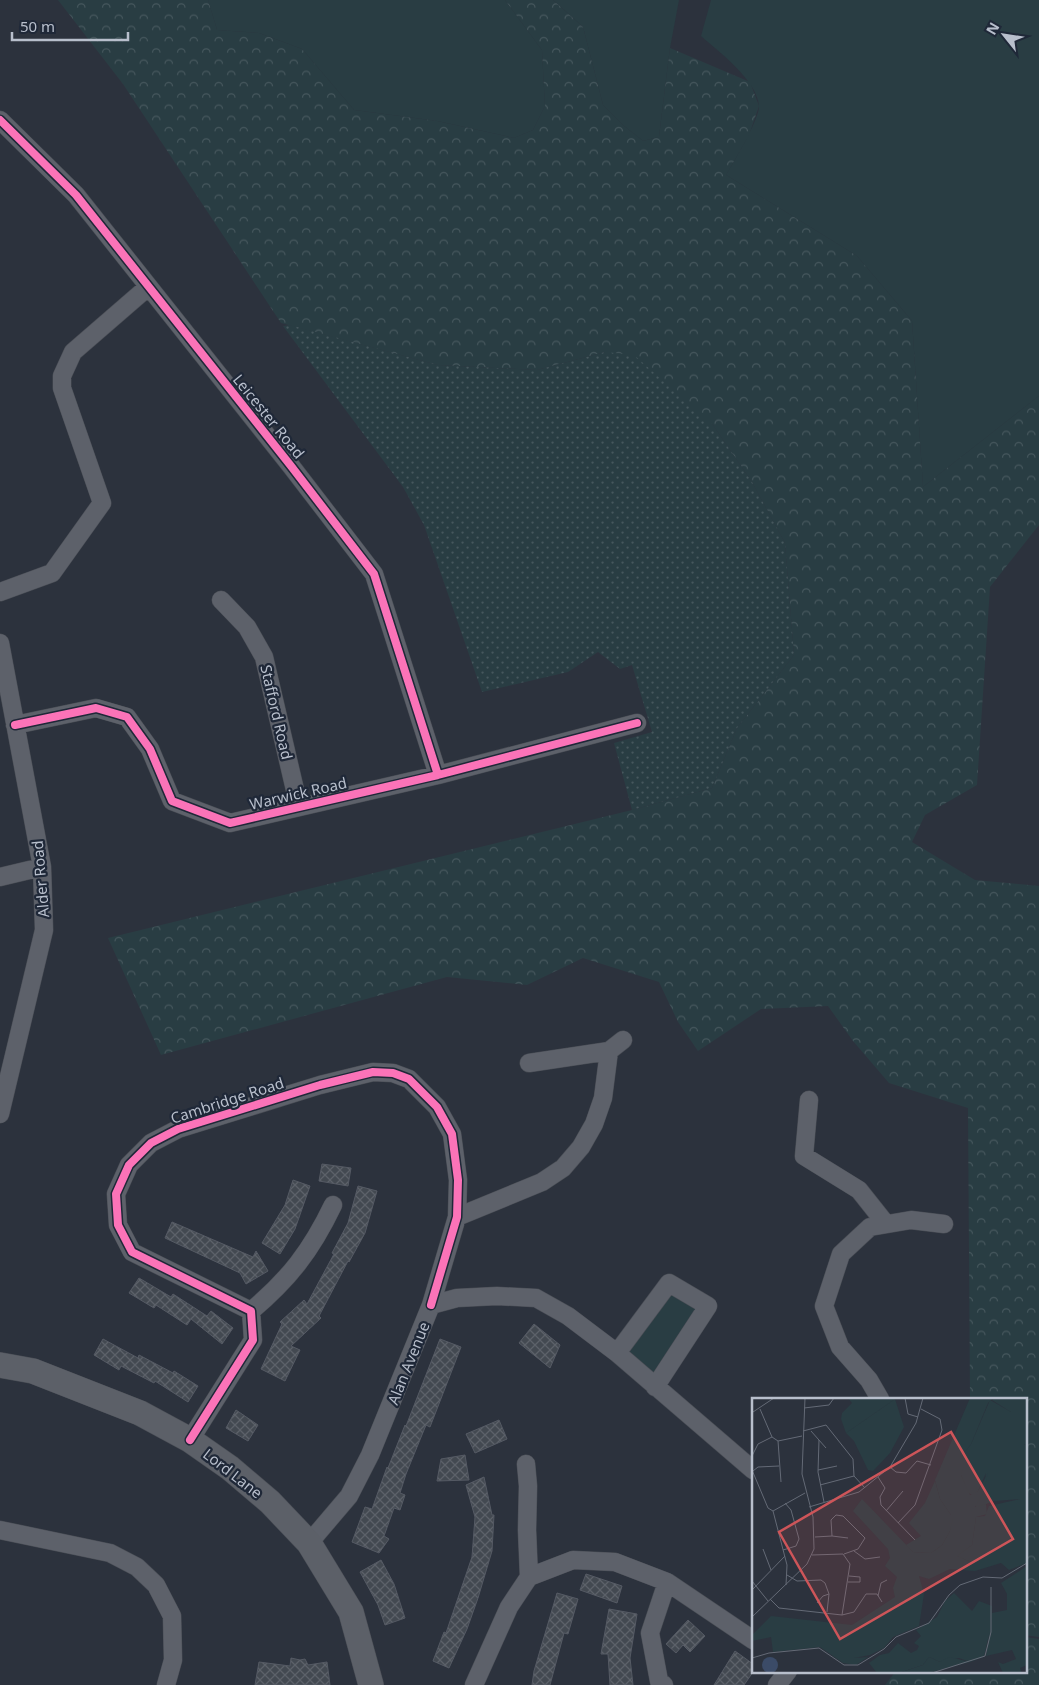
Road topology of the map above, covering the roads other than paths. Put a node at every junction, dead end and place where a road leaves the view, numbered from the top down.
1 (0, 120) edge
2 (148, 287) junction
3 (0, 592) edge
4 (221, 600) dead end
5 (0, 643) edge
6 (637, 722) dead end
7 (15, 725) junction
8 (438, 775) junction
9 (299, 807) junction
10 (42, 867) junction
11 (0, 878) edge
12 (622, 1040) dead end
13 (609, 1052) junction
14 (529, 1062) dead end
15 (809, 1100) dead end
16 (0, 1114) edge
17 (333, 1206) dead end
18 (457, 1217) junction
19 (886, 1224) junction
20 (944, 1224) dead end
21 (431, 1306) junction
22 (251, 1311) junction
23 (617, 1353) junction
24 (0, 1365) edge
25 (655, 1387) junction
26 (879, 1398) edge
27 (190, 1440) junction
28 (526, 1464) dead end
29 (752, 1469) edge
30 (0, 1530) edge
31 (309, 1544) junction
32 (529, 1577) junction
33 (667, 1582) junction
34 (752, 1639) edge
35 (166, 1685) edge
36 (371, 1685) edge
37 (474, 1685) edge
38 (664, 1685) edge

1 - 2 street, Leicester Road
2 - 3 street
2 - 8 street, Leicester Road
4 - 9 street, Stafford Road
5 - 7 street, Alder Road
6 - 8 street, Warwick Road
7 - 9 street, Warwick Road
7 - 10 street, Alder Road
8 - 9 street, Warwick Road
10 - 11 street
10 - 16 street, Alder Road
12 - 13 street
13 - 14 street
13 - 18 street
15 - 19 street
17 - 22 street
18 - 21 street, Cambridge Road
18 - 22 street, Cambridge Road
19 - 20 street
19 - 26 street
21 - 23 street, Alan Avenue
21 - 31 street, Alan Avenue
22 - 27 street
23 - 25 street, Alan Avenue
23 - 25 street
24 - 27 street, Lord Lane
25 - 29 street, Alan Avenue
27 - 31 street, Lord Lane
28 - 32 street
30 - 35 street
31 - 36 street, Lord Lane
32 - 33 street
32 - 37 street
33 - 34 street
33 - 38 street

